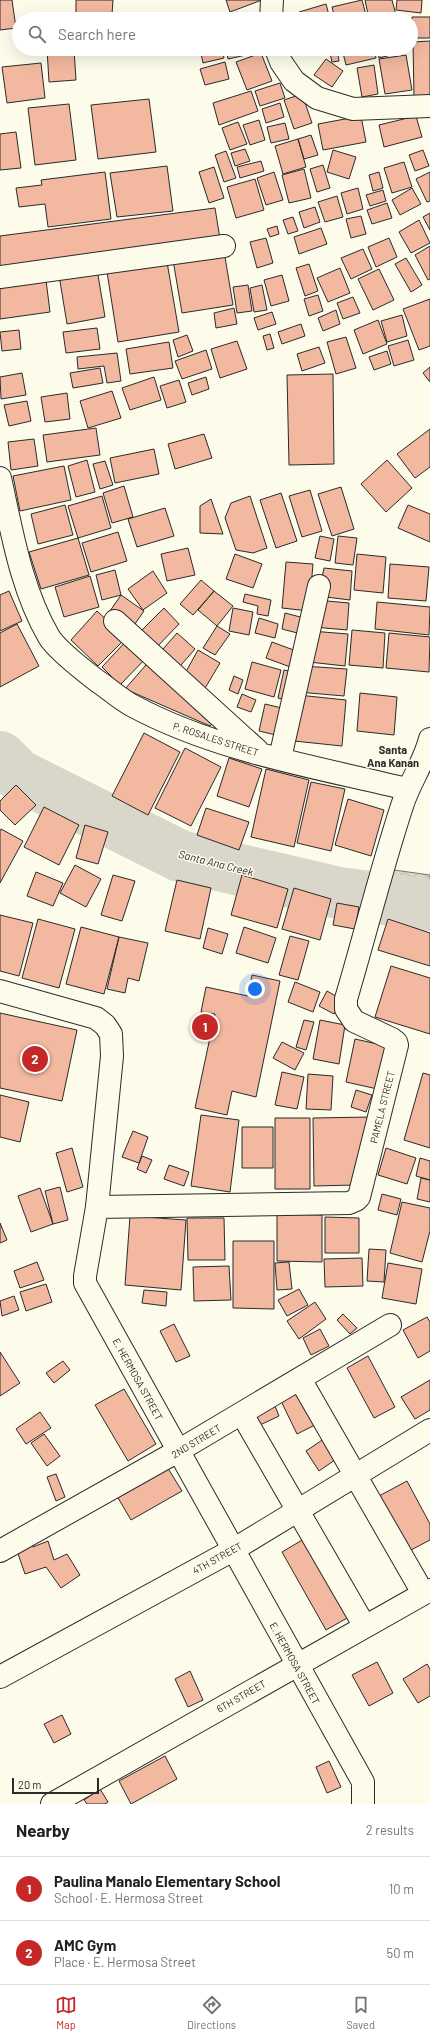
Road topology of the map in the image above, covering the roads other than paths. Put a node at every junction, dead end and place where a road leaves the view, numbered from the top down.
1 (272, 0) edge
2 (271, 12) edge
3 (279, 56) edge
4 (430, 106) edge
5 (224, 246) dead end
6 (0, 277) edge
7 (0, 478) edge
8 (319, 586) dead end
9 (115, 621) dead end
10 (430, 739) edge
11 (270, 756) junction
12 (407, 789) junction
13 (0, 991) edge
14 (97, 1208) junction
15 (390, 1325) dead end
16 (300, 1379) junction
17 (242, 1414) junction
18 (430, 1430) edge
19 (178, 1452) junction
20 (356, 1474) junction
21 (297, 1510) junction
22 (233, 1550) junction
23 (0, 1551) edge
24 (427, 1592) edge
25 (364, 1625) junction
26 (296, 1665) junction
27 (0, 1677) edge
28 (52, 1804) edge
29 (363, 1804) edge

1 - 2 street
3 - 4 street
5 - 6 street
7 - 11 street, P. ROSALES STREET
8 - 11 street
9 - 11 street
10 - 12 street, PAMELA STREET
11 - 12 street, P. ROSALES STREET
12 - 14 street, PAMELA STREET
13 - 14 street, E. HERMOSA STREET
14 - 19 street, E. HERMOSA STREET
15 - 16 street, 2ND STREET
16 - 17 street, 2ND STREET
16 - 20 street
17 - 19 street, 2ND STREET
17 - 21 street
18 - 20 street, 4TH STREET
19 - 22 street, E. HERMOSA STREET
19 - 23 street, 2ND STREET
20 - 21 street, 4TH STREET
20 - 24 street
21 - 22 street, 4TH STREET
21 - 25 street
22 - 26 street, E. HERMOSA STREET
22 - 27 street, 4TH STREET
24 - 25 street, 6TH STREET
25 - 26 street, 6TH STREET
26 - 28 street, 6TH STREET
26 - 29 street, E. HERMOSA STREET

